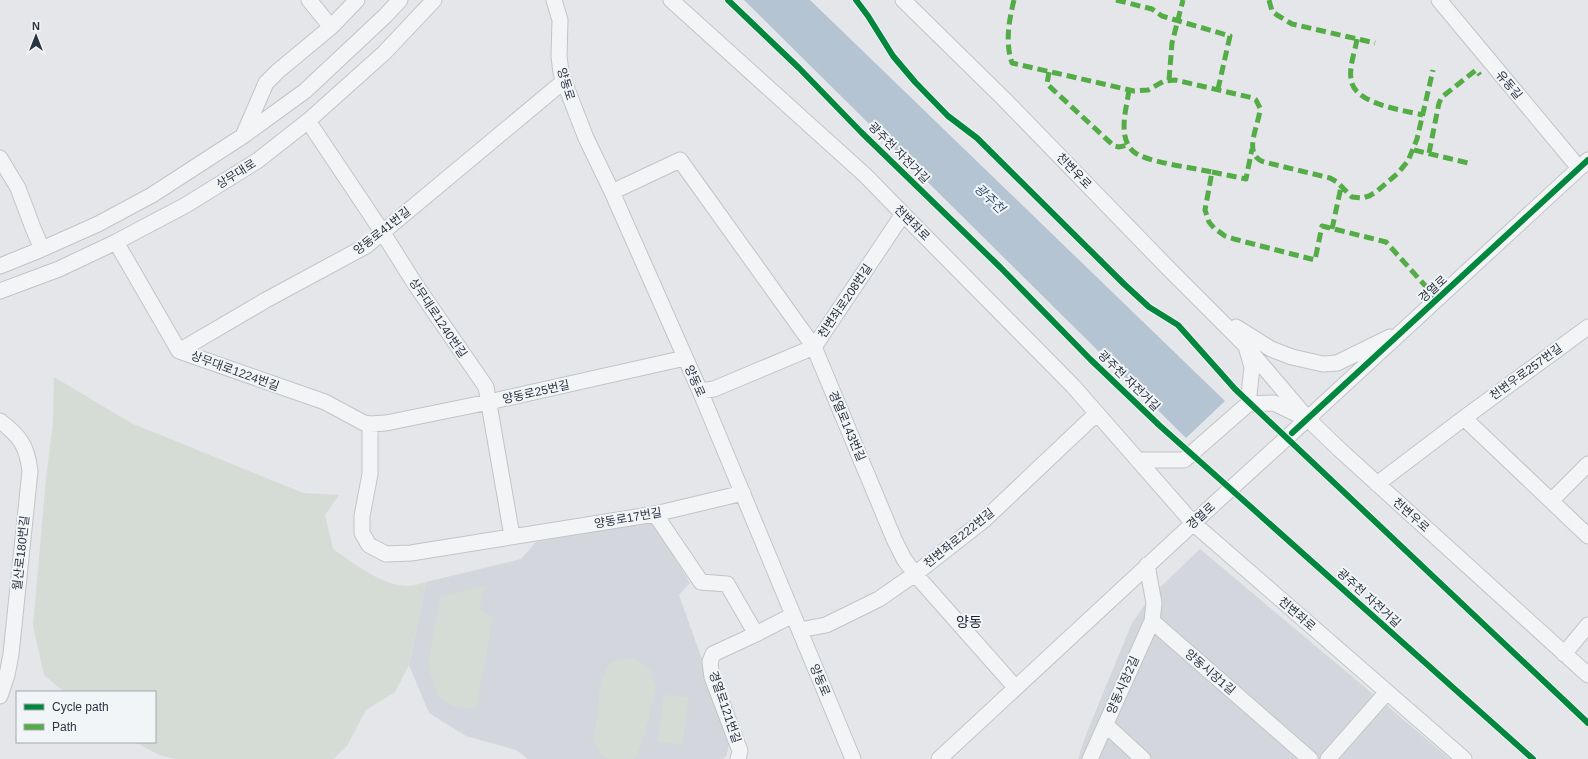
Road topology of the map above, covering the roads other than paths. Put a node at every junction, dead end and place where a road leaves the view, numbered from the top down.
1 (308, 0) edge
2 (357, 0) edge
3 (400, 0) edge
4 (434, 0) edge
5 (554, 0) edge
6 (563, 0) edge
7 (672, 0) edge
8 (903, 0) edge
9 (1439, 0) edge
10 (560, 20) junction
11 (331, 27) junction
12 (564, 81) junction
13 (308, 121) junction
14 (243, 136) junction
15 (0, 158) edge
16 (1584, 164) edge
17 (612, 192) junction
18 (903, 214) junction
19 (383, 233) junction
20 (116, 242) junction
21 (42, 249) junction
22 (0, 266) edge
23 (0, 291) edge
24 (1214, 314) junction
25 (1588, 327) edge
26 (1405, 330) junction
27 (1244, 344) junction
28 (814, 347) junction
29 (179, 351) junction
30 (685, 358) junction
31 (700, 391) junction
32 (489, 402) junction
33 (1248, 404) junction
34 (1097, 413) junction
35 (1464, 418) junction
36 (1308, 419) junction
37 (0, 421) edge
38 (386, 423) joint
39 (370, 424) junction
40 (1138, 460) junction
41 (1588, 464) edge
42 (1377, 484) junction
43 (743, 493) junction
44 (1551, 501) junction
45 (655, 514) junction
46 (1193, 523) junction
47 (512, 536) junction
48 (1588, 536) edge
49 (1147, 565) junction
50 (915, 574) junction
51 (794, 615) junction
52 (1152, 621) junction
53 (1588, 625) edge
54 (800, 630) junction
55 (756, 634) junction
56 (1564, 654) junction
57 (1588, 675) edge
58 (1015, 687) junction
59 (1387, 692) junction
60 (0, 695) edge
61 (1106, 725) junction
62 (738, 759) edge
63 (853, 759) edge
64 (939, 759) edge
65 (1090, 759) edge
66 (1143, 759) edge
67 (1310, 759) edge
68 (1328, 759) edge
69 (1464, 759) edge

1 - 11 street
2 - 11 street
3 - 14 street
4 - 13 street, 상무대로
5 - 10 street, 양동로
6 - 10 street
7 - 18 street, 천변좌로
8 - 24 street, 천변우로
9 - 16 street, 유동길
10 - 12 street, 양동로
11 - 14 street
12 - 17 street, 양동로
12 - 19 street, 양동로41번길
13 - 19 street, 상무대로1240번길
13 - 20 street, 상무대로
14 - 21 street
15 - 21 street
16 - 26 street, 경열로
17 - 28 street, 경열로143번길
17 - 30 street, 양동로
18 - 28 street, 천변좌로208번길
18 - 34 street, 천변좌로
19 - 29 street, 양동로41번길
19 - 32 street, 상무대로1240번길
20 - 23 street, 상무대로
20 - 29 street, 상무대로1224번길
21 - 22 street
24 - 26 street
24 - 27 street, 천변우로
25 - 35 street, 천변우로257번길
26 - 36 street, 경열로
27 - 33 street, 천변우로
27 - 36 street, 천변우로
28 - 31 street, 천변좌로208번길
28 - 50 street, 경열로143번길
29 - 39 street, 상무대로1224번길
30 - 31 street, 양동로
30 - 32 street, 양동로25번길
31 - 43 street, 양동로
32 - 38 street, 양동로25번길
32 - 47 street, 상무대로1240번길
33 - 36 street
33 - 40 street
34 - 40 street, 천변좌로
34 - 50 street, 천변좌로222번길
35 - 42 street, 천변우로257번길
35 - 44 street
36 - 42 street, 천변우로
36 - 46 street, 경열로, bridge
37 - 60 street, 월산로180번길
38 - 39 street, 상무대로1224번길
39 - 47 street, 양동로17번길
40 - 46 street, 천변좌로
41 - 44 street
42 - 56 street, 천변우로
43 - 45 street, 양동로17번길
43 - 51 street, 양동로
44 - 48 street
45 - 47 street, 양동로17번길
45 - 55 street
46 - 49 street, 경열로
46 - 59 street, 천변좌로
49 - 52 street
49 - 58 street, 경열로
50 - 54 street, 천변좌로222번길
50 - 58 street, 경열로143번길
51 - 54 street, 양동로
51 - 55 street, 경열로121번길
52 - 61 street, 양동시장2길
52 - 67 street, 양동시장1길
53 - 56 street
54 - 63 street, 양동로
55 - 62 street, 경열로121번길
56 - 57 street, 천변우로
58 - 64 street, 경열로
59 - 68 street
59 - 69 street, 천변좌로
61 - 65 street
61 - 66 street, 양동시장2길

